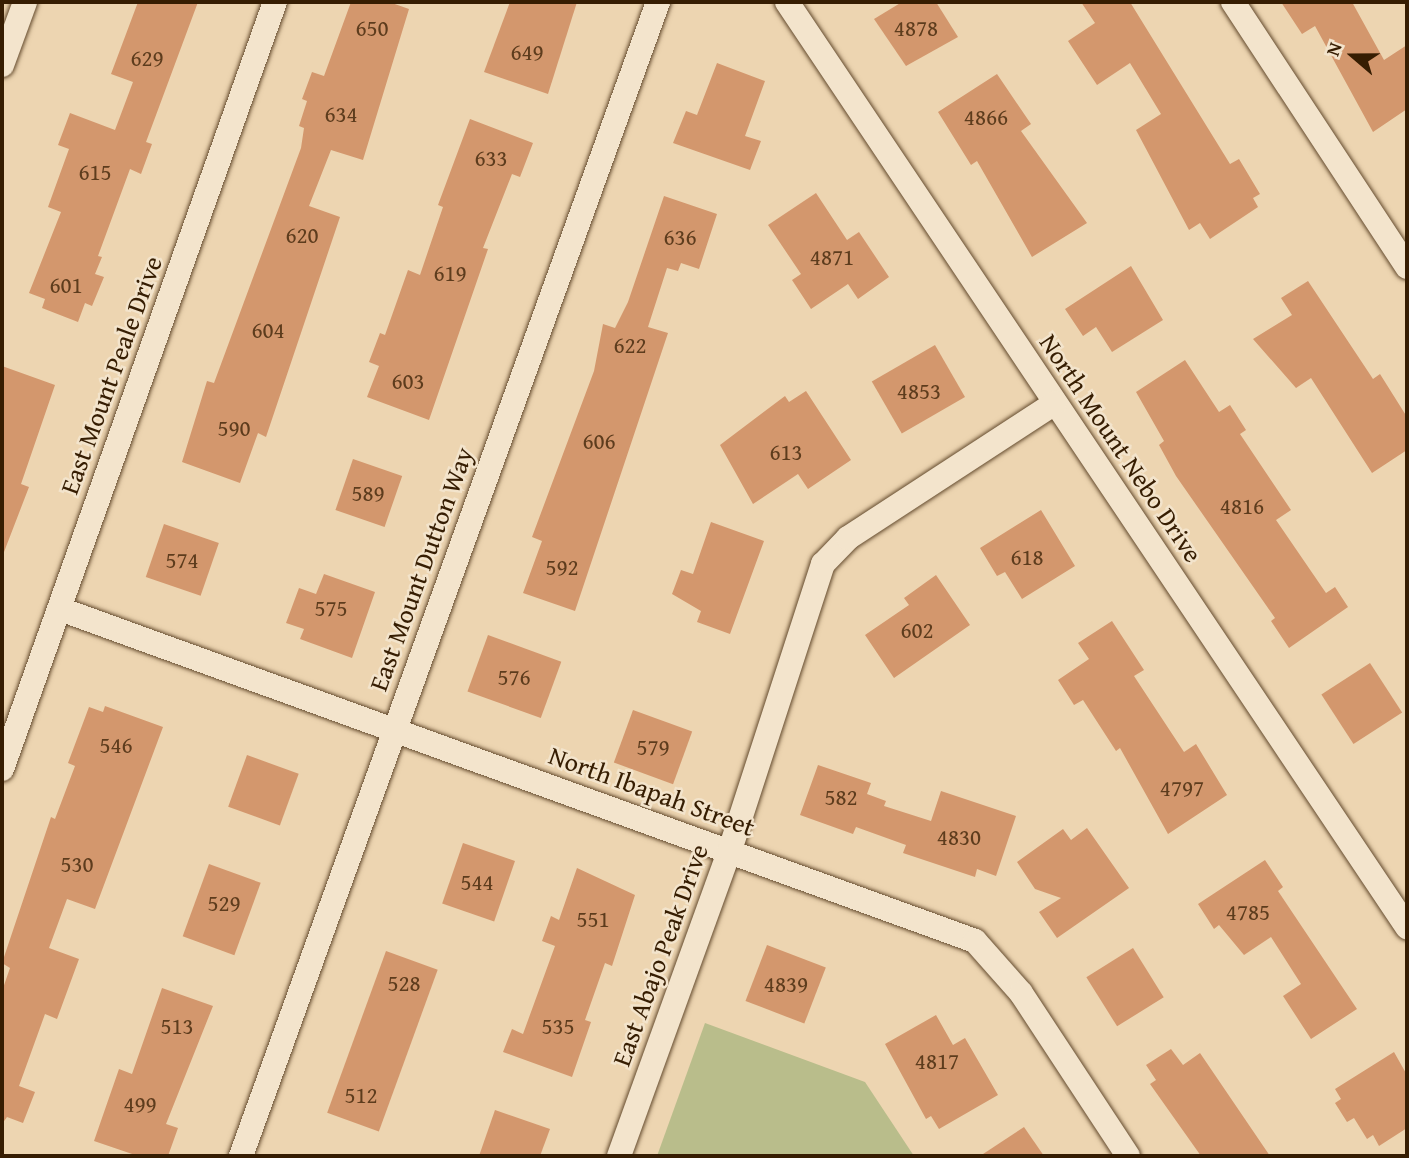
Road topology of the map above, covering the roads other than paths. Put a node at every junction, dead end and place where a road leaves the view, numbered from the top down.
1 (25, 2) edge
2 (275, 2) edge
3 (658, 2) edge
4 (787, 2) edge
5 (1234, 2) edge
6 (2, 65) edge
7 (1407, 267) edge
8 (1055, 403) junction
9 (60, 609) junction
10 (394, 730) junction
11 (2, 769) edge
12 (730, 850) junction
13 (1407, 927) edge
14 (241, 1156) edge
15 (619, 1156) edge
16 (1128, 1156) edge

1 - 6 street
2 - 9 street, East Mount Peale Drive
3 - 10 street, East Mount Dutton Way
4 - 8 street, North Mount Nebo Drive
5 - 7 street
8 - 12 street, East Abajo Peak Drive
8 - 13 street, North Mount Nebo Drive
9 - 10 street, North Ibapah Street
9 - 11 street, East Mount Peale Drive
10 - 12 street, North Ibapah Street
10 - 14 street, East Mount Dutton Way
12 - 15 street, East Abajo Peak Drive
12 - 16 street, North Ibapah Street

